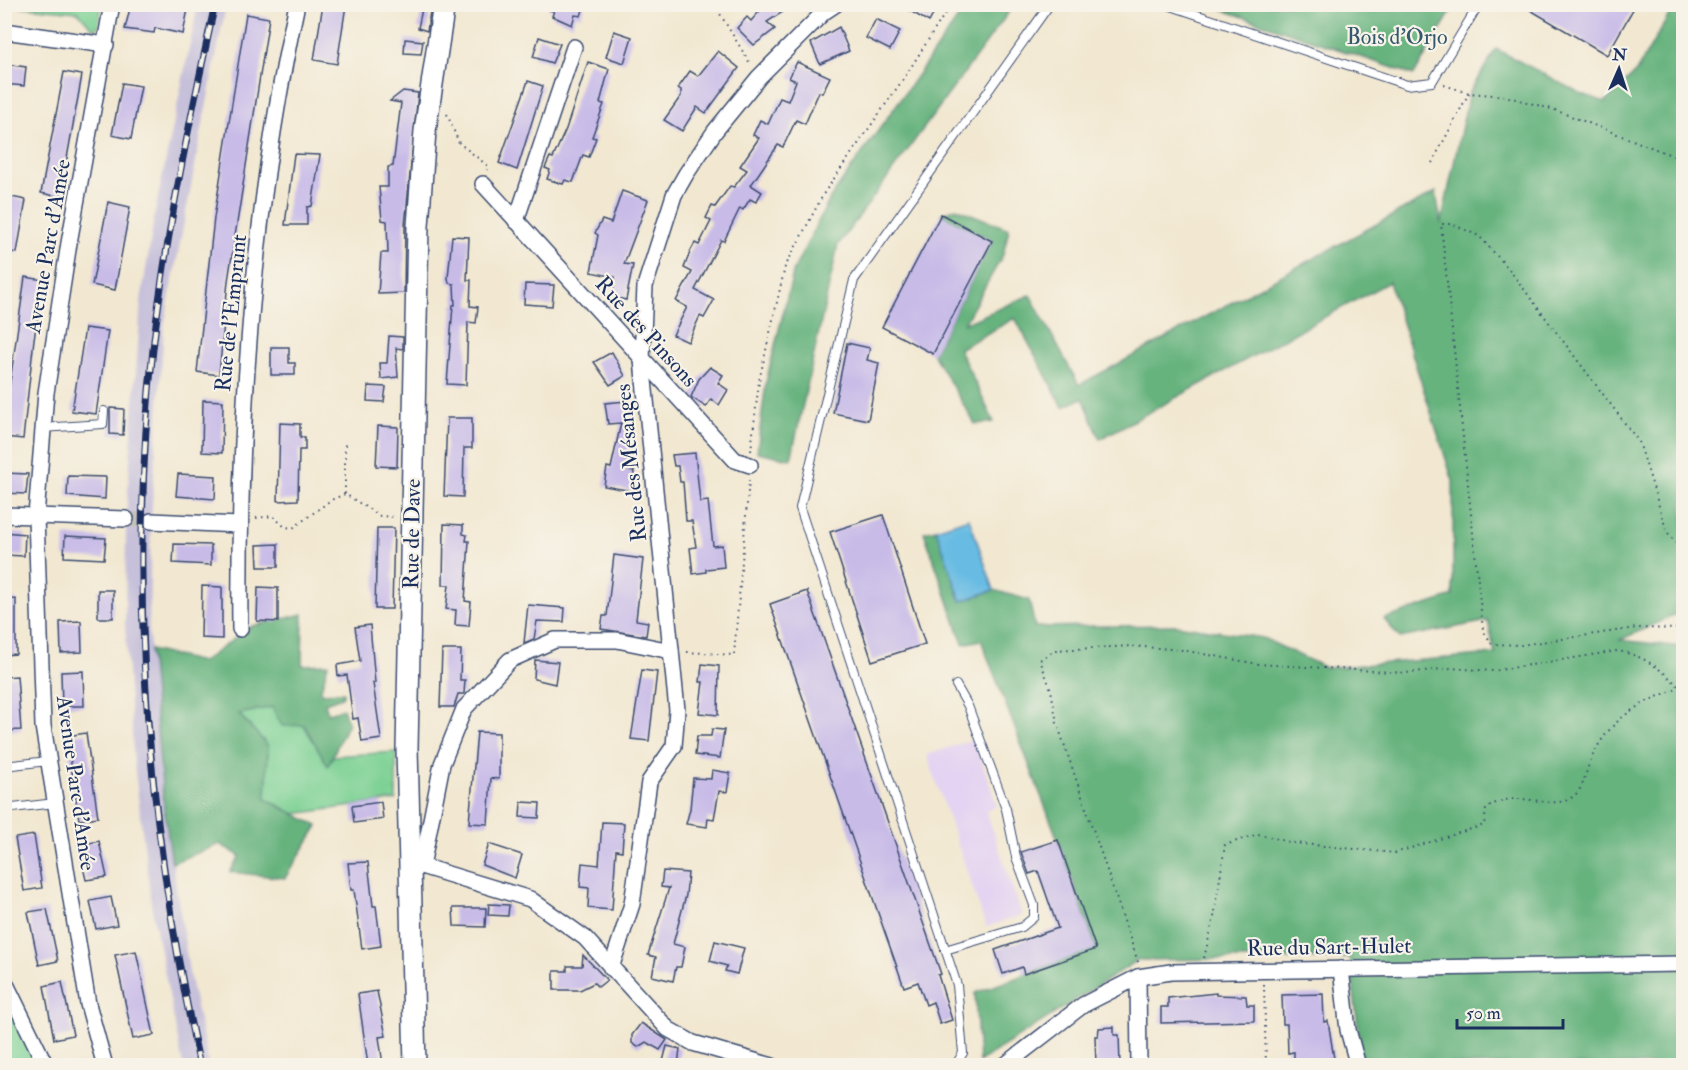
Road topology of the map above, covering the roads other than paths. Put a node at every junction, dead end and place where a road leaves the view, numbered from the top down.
1 (112, 4) edge
2 (297, 4) edge
3 (444, 4) edge
4 (836, 4) edge
5 (1050, 4) edge
6 (1165, 4) edge
7 (1479, 4) edge
8 (4, 31) edge
9 (106, 45) junction
10 (574, 47) dead end
11 (483, 184) road end
12 (516, 221) junction
13 (642, 360) junction
14 (104, 411) dead end
15 (42, 428) junction
16 (750, 465) road end
17 (4, 515) edge
18 (36, 516) junction
19 (126, 519) tunnel mouth
20 (151, 521) tunnel mouth
21 (239, 525) junction
22 (240, 629) dead end
23 (671, 651) junction
24 (956, 685) dead end
25 (48, 761) junction
26 (4, 766) edge
27 (55, 803) junction
28 (4, 809) edge
29 (415, 864) junction
30 (945, 950) junction
31 (1683, 964) edge
32 (610, 968) junction
33 (1341, 969) junction
34 (1138, 977) junction
35 (4, 980) edge
36 (46, 1065) edge
37 (105, 1065) edge
38 (415, 1065) edge
39 (772, 1065) edge
40 (956, 1065) edge
41 (1004, 1065) edge
42 (1139, 1065) edge
43 (1358, 1065) edge

1 - 9 street, Avenue Parc d'Amée
2 - 21 street, Rue de l'Emprunt
3 - 29 main road, Rue de Dave
4 - 13 street, Rue des Mésanges
5 - 30 lane
6 - 7 lane
8 - 9 street
9 - 15 street, Avenue Parc d'Amée
10 - 12 street
11 - 12 street, Rue des Pinsons
12 - 13 street, Rue des Pinsons
13 - 16 street, Rue des Pinsons
13 - 23 street, Rue des Mésanges
14 - 15 lane
15 - 18 street, Avenue Parc d'Amée
17 - 18 street
18 - 19 street
18 - 25 street, Avenue Parc d'Amée
20 - 21 street
21 - 22 street, Rue de l'Emprunt
23 - 29 street
23 - 32 street, Rue des Mésanges
24 - 30 lane
25 - 26 lane
25 - 27 street, Avenue Parc d'Amée
27 - 28 lane
27 - 37 street, Avenue Parc d'Amée
29 - 32 street
29 - 38 main road, Rue de Dave
30 - 40 lane
31 - 33 street, Rue du Sart-Hulet
32 - 39 street
33 - 34 street, Rue du Sart-Hulet
33 - 43 street
34 - 41 street, Rue du Sart-Hulet
34 - 42 street
35 - 36 street

